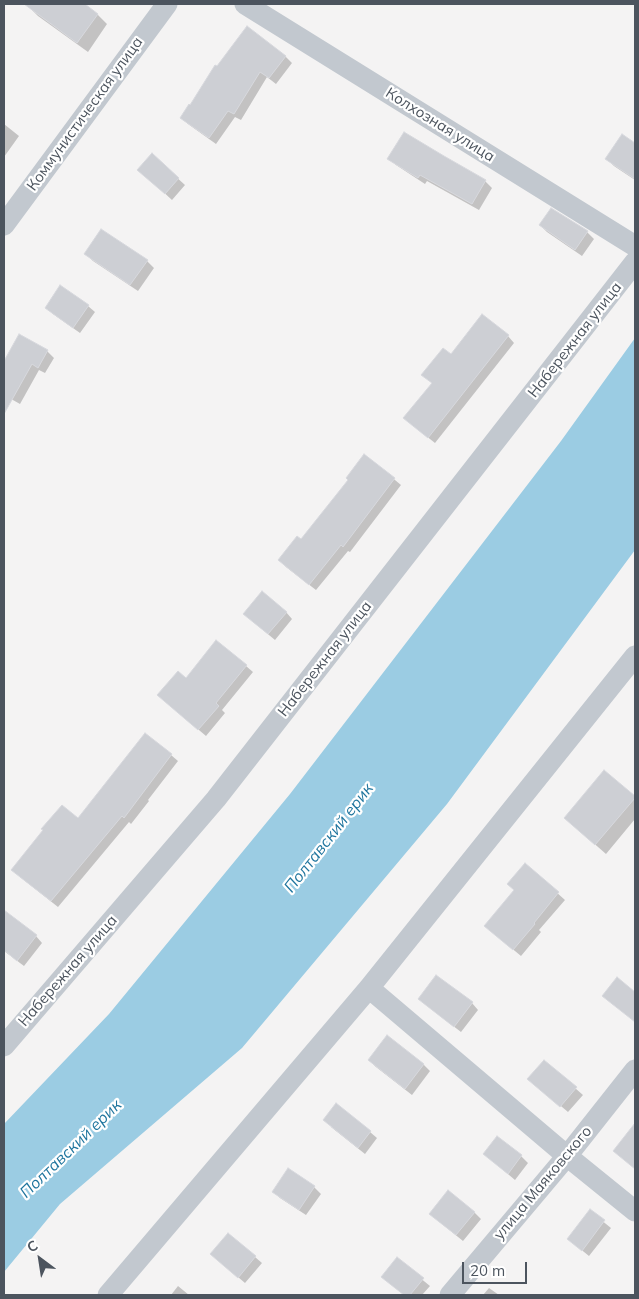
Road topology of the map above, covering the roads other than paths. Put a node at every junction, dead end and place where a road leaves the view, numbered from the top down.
1 (167, 4) edge
2 (245, 4) edge
3 (4, 225) edge
4 (635, 246) edge
5 (635, 262) edge
6 (635, 656) edge
7 (370, 988) junction
8 (4, 1046) edge
9 (635, 1070) edge
10 (567, 1156) junction
11 (635, 1211) edge
12 (108, 1295) edge
13 (450, 1295) edge

1 - 3 street, Коммунистическая улица
2 - 4 street, Колхозная улица
5 - 8 street, Набережная улица
6 - 7 street
7 - 10 street
7 - 12 street
9 - 10 street, улица Маяковского
10 - 11 street
10 - 13 street, улица Маяковского

